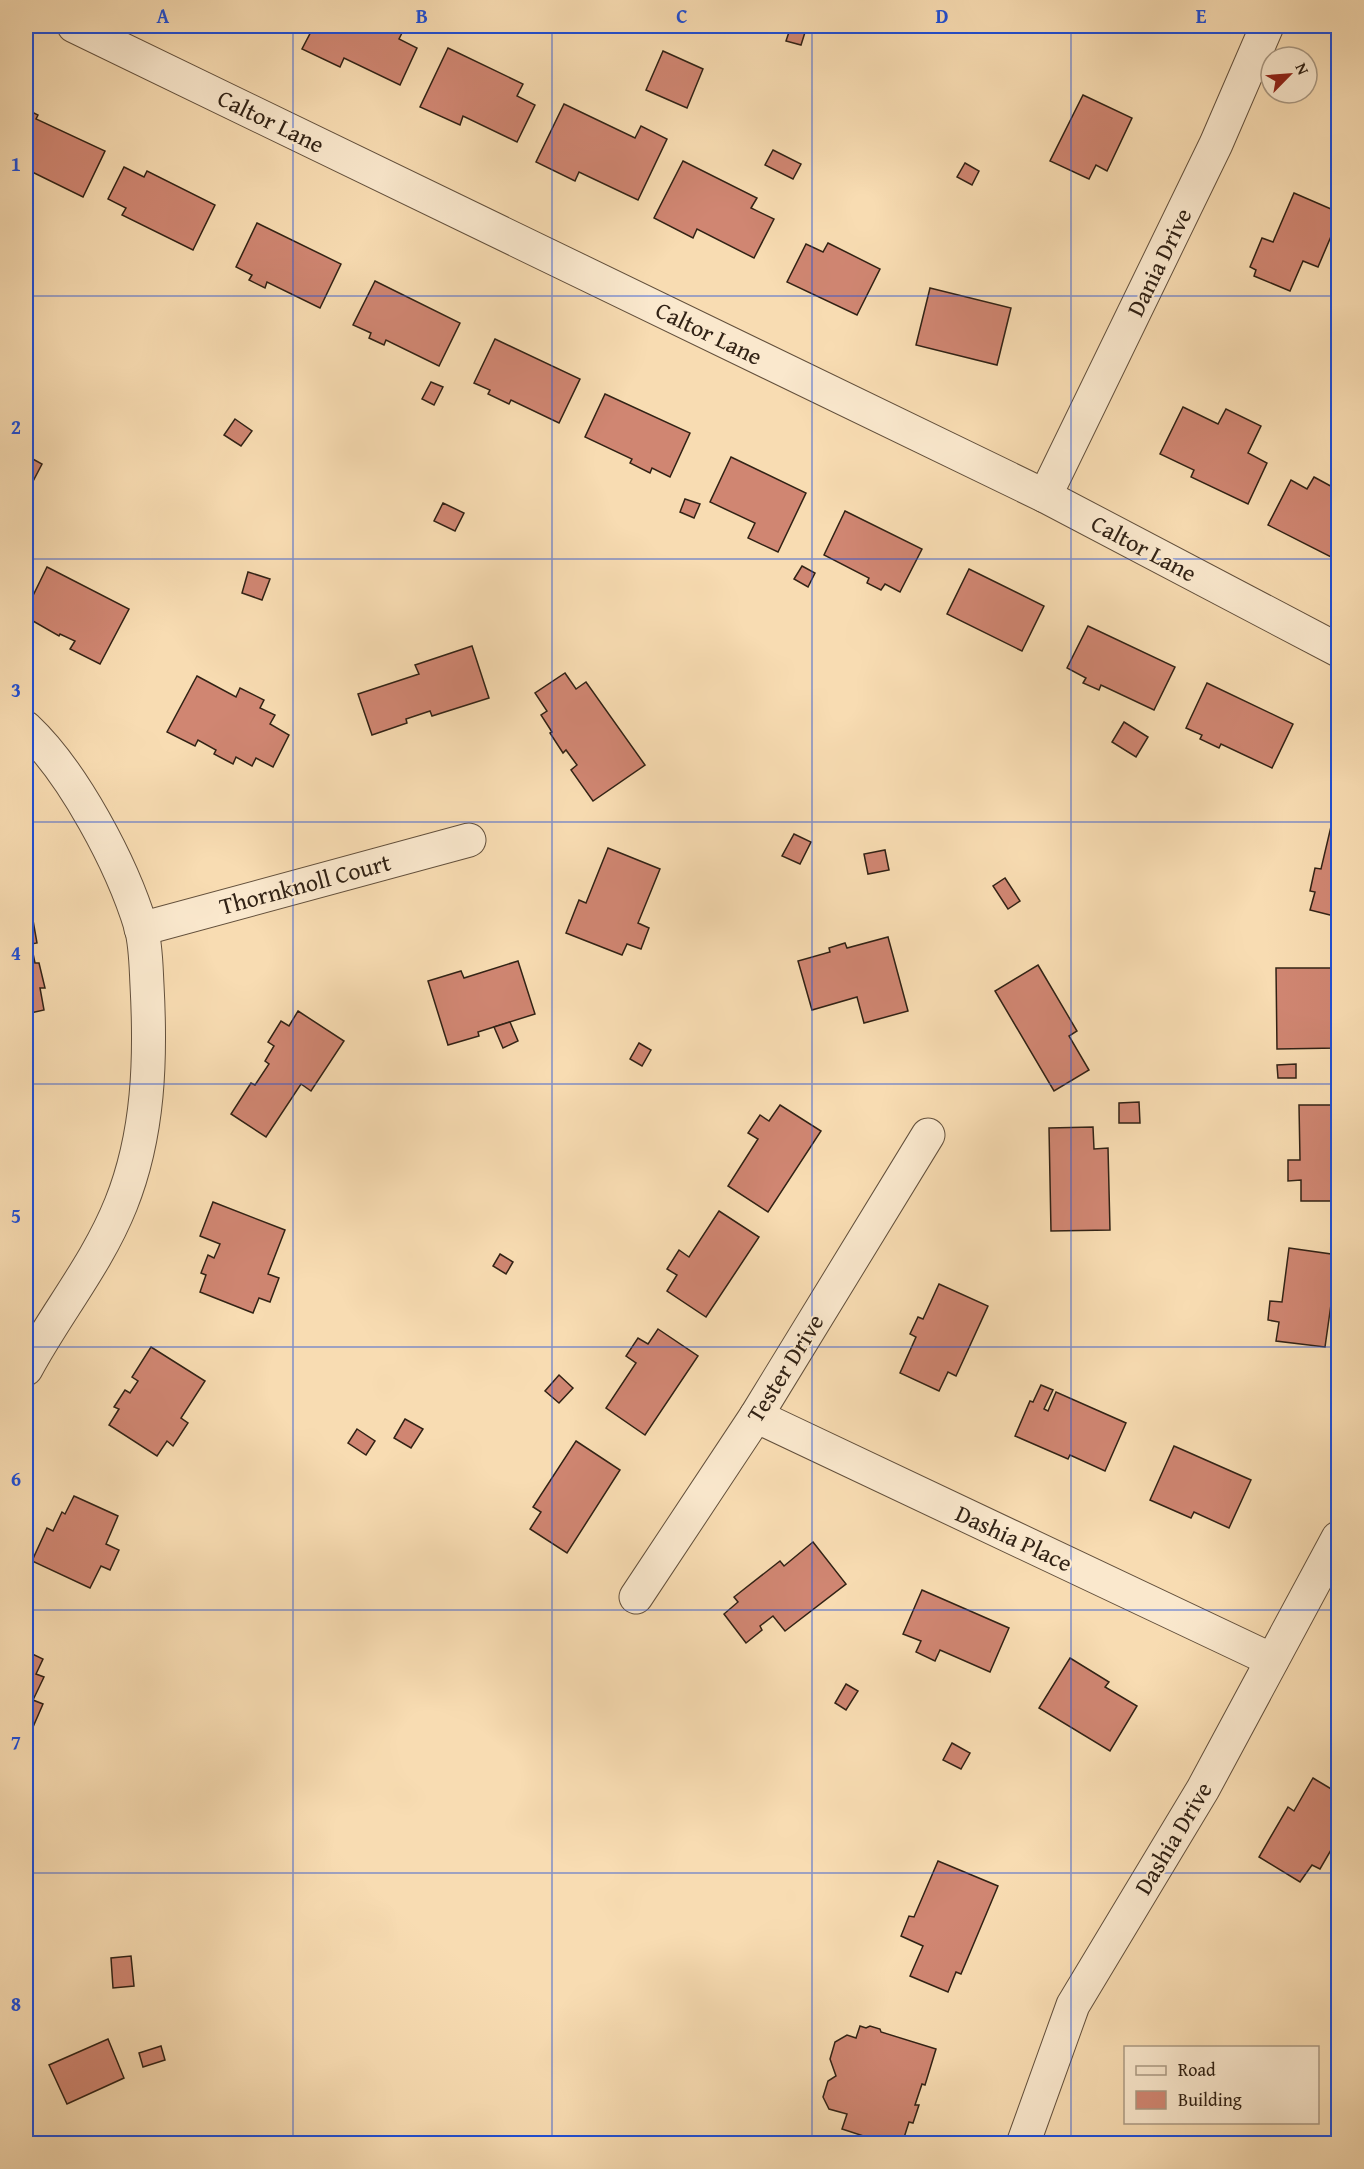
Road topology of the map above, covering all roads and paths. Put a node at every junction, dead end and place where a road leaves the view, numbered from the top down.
1 (74, 26) edge
2 (1267, 26) edge
3 (1045, 496) junction
4 (1338, 650) edge
5 (26, 728) edge
6 (469, 840) dead end
7 (141, 928) junction
8 (928, 1135) dead end
9 (26, 1369) edge
10 (756, 1416) junction
11 (1338, 1538) edge
12 (636, 1597) dead end
13 (1272, 1660) junction
14 (1023, 2144) edge

1 - 3 street, Caltor Lane
2 - 3 street, Dania Drive
3 - 4 street, Caltor Lane
5 - 7 street
6 - 7 street, Thornknoll Court
7 - 9 street
8 - 10 street, Tester Drive
10 - 12 street, Tester Drive
10 - 13 street, Dashia Place
11 - 13 street, Dashia Drive
13 - 14 street, Dashia Drive

